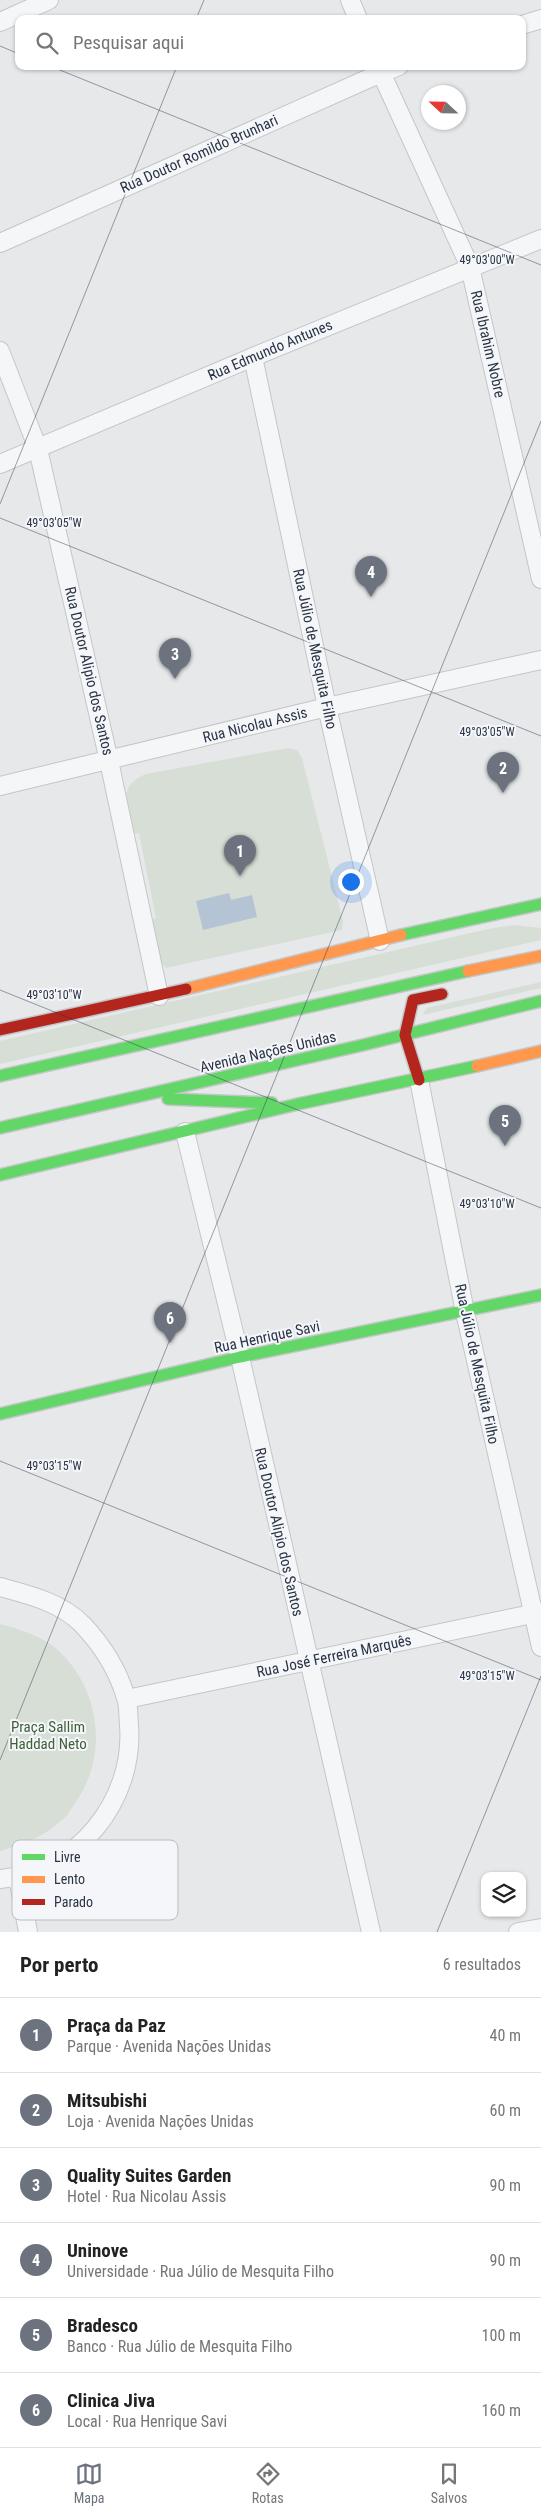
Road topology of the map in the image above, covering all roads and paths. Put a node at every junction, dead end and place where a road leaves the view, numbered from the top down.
1 (49, 0) edge
2 (350, 0) edge
3 (15, 15) edge
4 (16, 15) edge
5 (356, 15) edge
6 (541, 19) edge
7 (0, 22) edge
8 (526, 24) edge
9 (377, 70) edge
10 (379, 70) edge
11 (541, 239) edge
12 (0, 243) edge
13 (470, 267) junction
14 (0, 351) edge
15 (253, 357) junction
16 (38, 449) junction
17 (0, 464) edge
18 (541, 579) edge
19 (541, 660) edge
20 (327, 708) junction
21 (109, 761) junction
22 (0, 786) edge
23 (541, 904) edge
24 (499, 914) junction
25 (532, 917) dead end
26 (380, 941) junction
27 (541, 956) edge
28 (527, 959) junction
29 (520, 971) dead end
30 (450, 992) dead end
31 (159, 996) junction
32 (541, 1001) edge
33 (0, 1030) edge
34 (404, 1035) junction
35 (541, 1051) edge
36 (0, 1076) edge
37 (419, 1080) junction
38 (138, 1098) junction
39 (298, 1104) junction
40 (0, 1128) edge
41 (185, 1132) junction
42 (0, 1175) edge
43 (541, 1295) edge
44 (465, 1312) junction
45 (240, 1357) junction
46 (0, 1414) edge
47 (0, 1588) edge
48 (537, 1613) edge
49 (541, 1647) edge
50 (308, 1662) junction
51 (127, 1699) junction
52 (84, 1840) edge
53 (541, 1928) edge
54 (371, 1932) edge
55 (518, 1932) edge

1 - 4 street
2 - 5 street
3 - 7 street
6 - 8 street
9 - 12 street, Rua Doutor Romildo Brunhari
10 - 13 street, Rua Ibrahim Nobre
11 - 13 street, Rua Edmundo Antunes
13 - 15 street, Rua Edmundo Antunes
13 - 18 street, Rua Ibrahim Nobre
14 - 16 street, Rua Doutor Alipio dos Santos
15 - 16 street, Rua Edmundo Antunes
15 - 20 street, Rua Júlio de Mesquita Filho
16 - 17 street, Rua Edmundo Antunes
16 - 21 street, Rua Doutor Alipio dos Santos
19 - 20 street, Rua Nicolau Assis
20 - 21 street, Rua Nicolau Assis
20 - 26 street, Rua Júlio de Mesquita Filho
21 - 22 street, Rua Nicolau Assis
21 - 31 street, Rua Doutor Alipio dos Santos
23 - 24 street
24 - 25 street
24 - 26 street
26 - 31 street
27 - 28 street
28 - 29 street
28 - 36 street
30 - 34 street
31 - 33 street
32 - 34 street, Avenida Nações Unidas
34 - 37 street
34 - 38 street, Avenida Nações Unidas
35 - 37 street
37 - 39 street
37 - 44 street, Rua Júlio de Mesquita Filho
38 - 39 street
38 - 40 street, Avenida Nações Unidas
39 - 41 street
41 - 42 street
41 - 45 street, Rua Doutor Alipio dos Santos
43 - 44 street, Rua Henrique Savi
44 - 45 street, Rua Henrique Savi
44 - 48 street, Rua Júlio de Mesquita Filho
45 - 46 street, Rua Henrique Savi
45 - 50 street, Rua Doutor Alipio dos Santos
47 - 51 street
48 - 49 street, Rua Júlio de Mesquita Filho
48 - 50 street, Rua José Ferreira Marquês
50 - 51 street, Rua José Ferreira Marquês
50 - 54 street, Rua Doutor Alipio dos Santos
51 - 52 street
53 - 55 street

